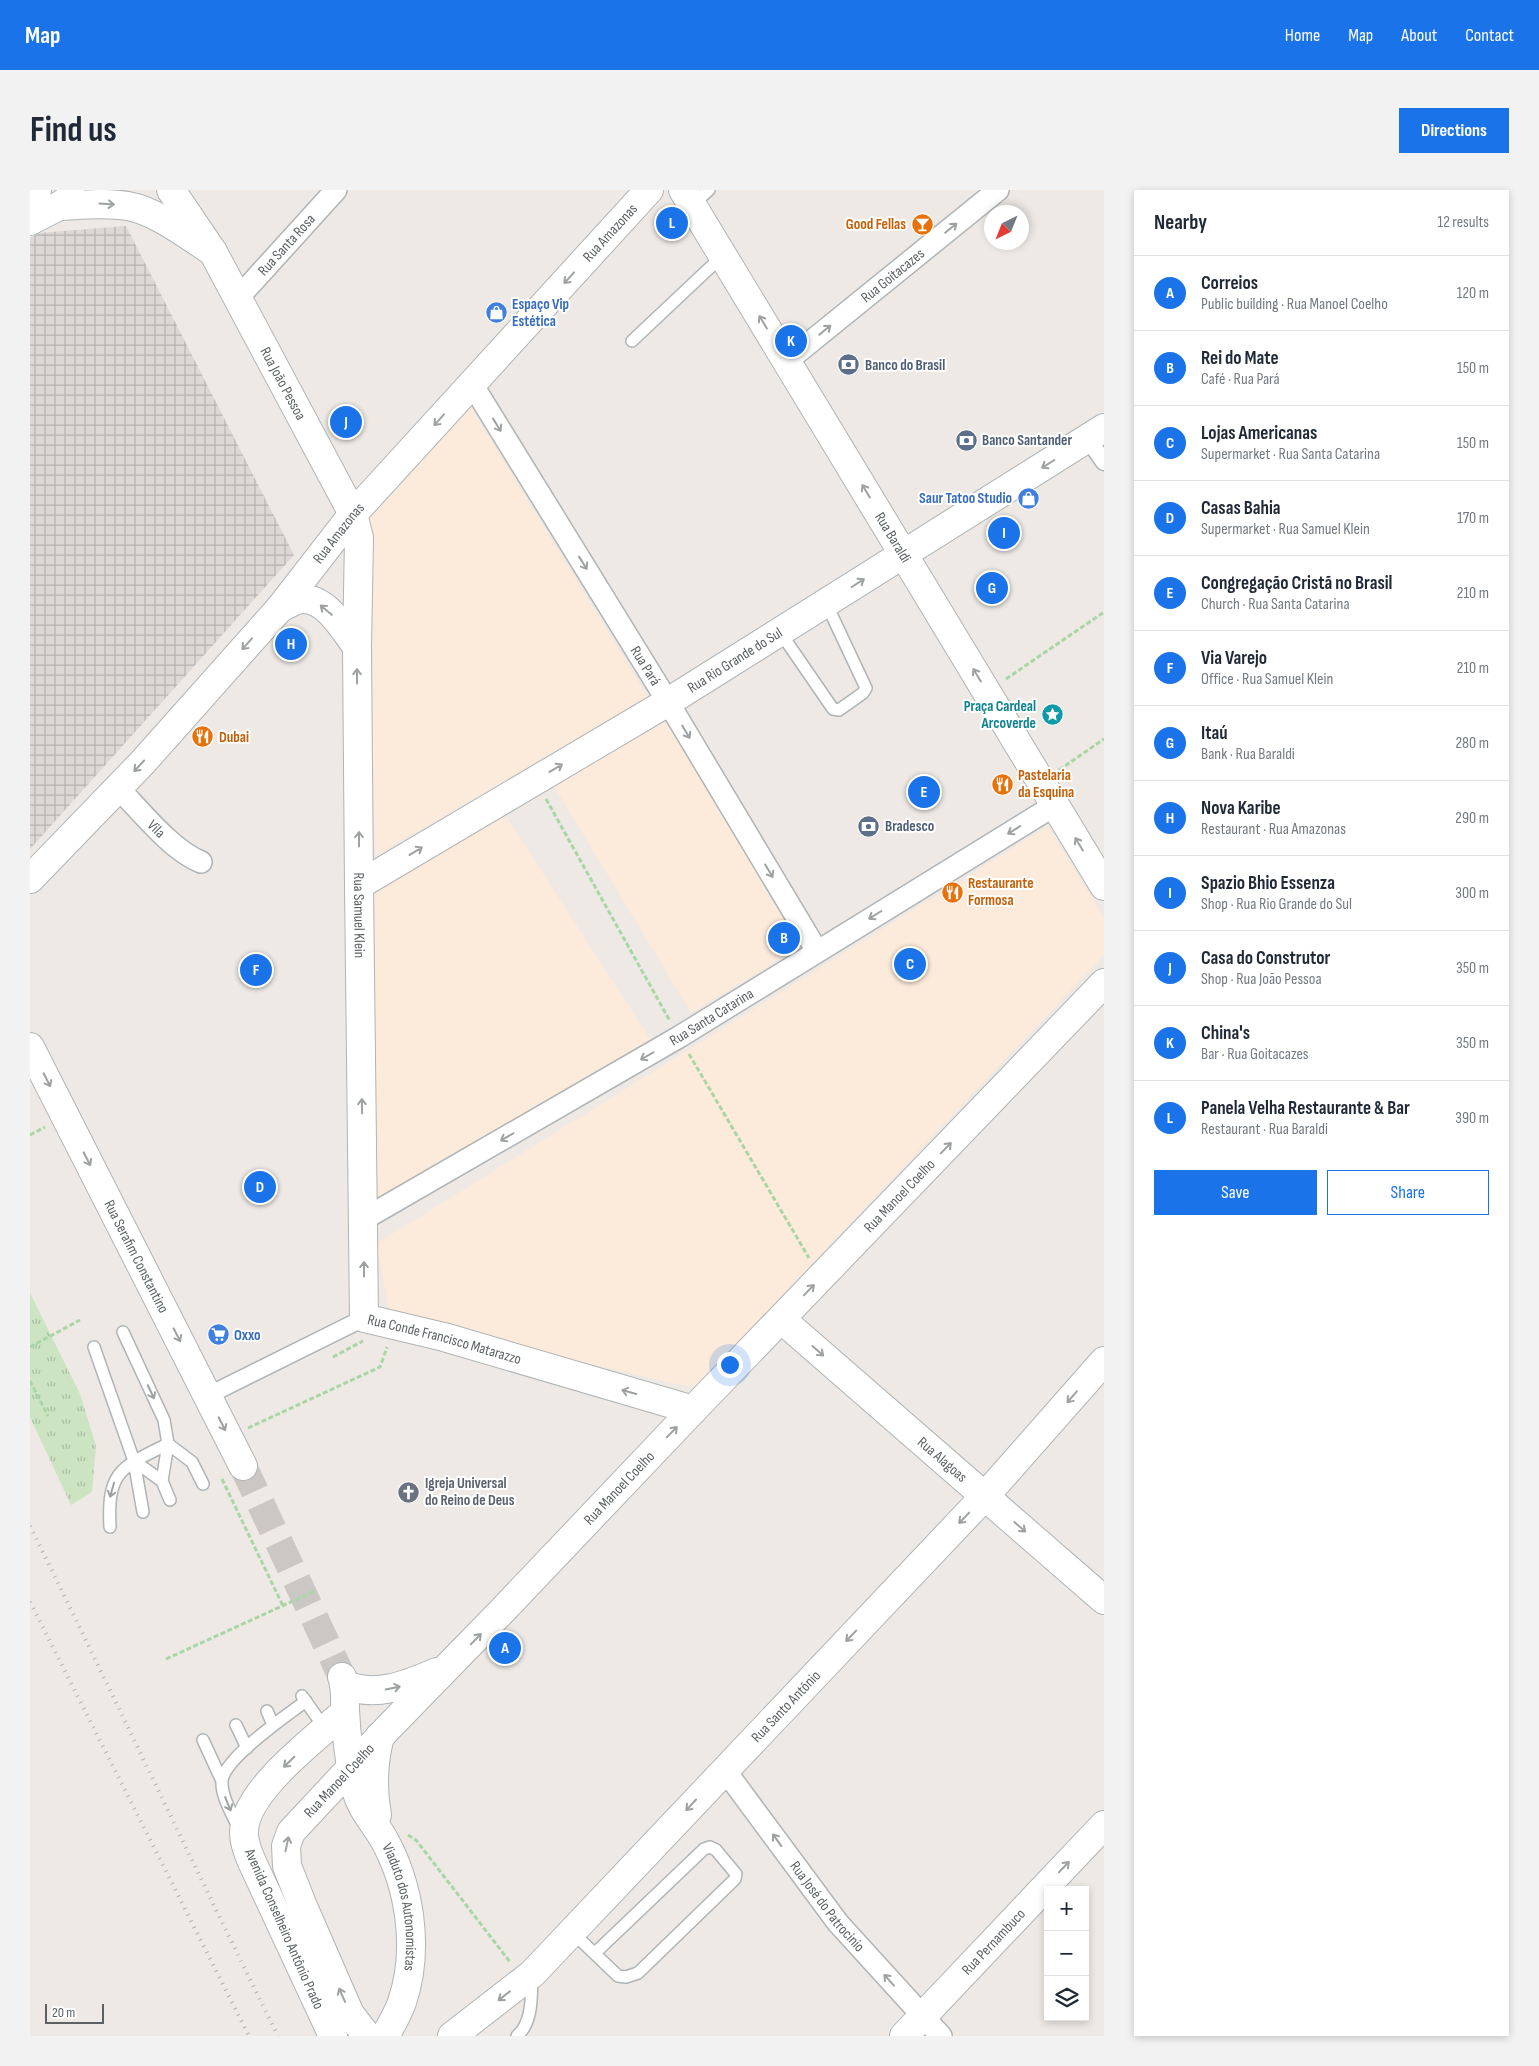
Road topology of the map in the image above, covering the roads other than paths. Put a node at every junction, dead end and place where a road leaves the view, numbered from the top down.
1 (37, 190) edge
2 (82, 190) edge
3 (171, 190) edge
4 (185, 190) edge
5 (336, 190) edge
6 (649, 190) edge
7 (998, 190) edge
8 (694, 195) edge
9 (200, 201) edge
10 (58, 206) junction
11 (31, 211) edge
12 (213, 252) junction
13 (724, 258) junction
14 (238, 298) junction
15 (632, 341) dead end
16 (787, 361) junction
17 (472, 384) junction
18 (1096, 434) edge
19 (1104, 462) edge
20 (353, 514) junction
21 (904, 554) junction
22 (826, 603) junction
23 (280, 608) junction
24 (780, 632) junction
25 (357, 647) junction
26 (668, 702) junction
27 (118, 788) junction
28 (1048, 793) junction
29 (201, 862) dead end
30 (30, 879) edge
31 (359, 885) junction
32 (1104, 886) edge
33 (816, 951) junction
34 (1104, 983) edge
35 (30, 1047) edge
36 (364, 1219) junction
37 (364, 1318) junction
38 (781, 1319) junction
39 (123, 1332) dead end
40 (94, 1347) dead end
41 (1104, 1360) edge
42 (208, 1396) junction
43 (693, 1410) junction
44 (168, 1444) junction
45 (134, 1461) junction
46 (233, 1472) tunnel mouth
47 (162, 1481) junction
48 (203, 1484) dead end
49 (985, 1496) junction
50 (170, 1500) dead end
51 (143, 1512) dead end
52 (110, 1527) dead end
53 (1104, 1600) edge
54 (449, 1667) junction
55 (344, 1691) junction
56 (267, 1711) dead end
57 (236, 1725) dead end
58 (273, 1725) junction
59 (380, 1736) junction
60 (330, 1737) junction
61 (203, 1740) dead end
62 (247, 1748) junction
63 (352, 1765) junction
64 (724, 1769) junction
65 (222, 1781) junction
66 (314, 1809) junction
67 (375, 1822) junction
68 (1104, 1825) edge
69 (244, 1842) junction
70 (572, 1932) junction
71 (595, 1954) junction
72 (528, 1977) junction
73 (922, 2016) junction
74 (332, 2036) edge
75 (367, 2036) edge
76 (385, 2036) edge
77 (452, 2036) edge
78 (517, 2036) edge
79 (904, 2036) edge
80 (941, 2036) edge

1 - 11 street
2 - 10 street
3 - 12 street, Rua João Pessoa
4 - 9 street, Rua João Pessoa
5 - 14 street, Rua Santa Rosa
6 -> 17 street, Rua Amazonas
16 -> 7 street, Rua Goitacazes
8 - 13 street, Rua Baraldi
9 - 12 street, Rua João Pessoa
10 - 11 street
10 -> 12 street
12 - 14 street, Rua João Pessoa
13 - 15 lane
16 -> 13 street, Rua Baraldi
14 - 20 street, Rua João Pessoa
21 -> 16 street, Rua Baraldi
17 -> 20 street, Rua Amazonas
17 -> 26 street, Rua Pará
18 - 19 street
18 -> 21 street, Rua Rio Grande do Sul
20 - 23 street, Rua Amazonas
20 - 25 street, Rua Samuel Klein
22 -> 21 street, Rua Rio Grande do Sul
28 -> 21 street, Rua Baraldi
22 - 24 street, Rua Rio Grande do Sul
22 - 24 lane
25 -> 23 street
23 -> 27 street, Rua Amazonas
24 - 26 street, Rua Rio Grande do Sul
31 -> 25 street, Rua Samuel Klein
31 -> 26 street, Rua Rio Grande do Sul
26 -> 33 street, Rua Pará
27 - 29 street, Vila
27 - 30 street, Rua Amazonas
32 -> 28 street, Rua Baraldi
28 -> 33 street, Rua Santa Catarina
36 -> 31 street, Rua Samuel Klein
33 -> 36 street, Rua Santa Catarina
38 -> 34 street, Rua Manoel Coelho
35 -> 42 street, Rua Serafim Constantino
37 -> 36 street, Rua Samuel Klein
37 - 42 street, Rua Conde Francisco Matarazzo
43 -> 37 street, Rua Conde Francisco Matarazzo
38 - 43 street, Rua Manoel Coelho
38 -> 49 street, Rua Alagoas
39 -> 44 lane
40 - 45 lane
41 -> 49 street, Rua Santo Antônio
42 -> 46 street, Rua Serafim Constantino
54 -> 43 street, Rua Manoel Coelho
44 - 45 lane
44 - 47 lane
44 - 48 lane
45 - 47 lane
45 - 51 lane
45 -> 52 lane
47 - 50 lane
49 -> 53 street, Rua Alagoas
49 -> 64 street, Rua Santo Antônio
55 -> 54 street
54 - 59 street, Rua Manoel Coelho
55 - 60 street, Avenida Conselheiro Antônio Prado
55 - 63 street
56 - 58 lane
57 - 62 lane
58 - 60 lane
58 - 62 lane
59 - 63 street, Rua Manoel Coelho
59 - 67 street
60 - 63 lane
60 -> 69 street, Avenida Conselheiro Antônio Prado
61 - 65 lane
62 - 65 lane
63 - 66 street, Rua Manoel Coelho
63 - 67 street
64 -> 70 street, Rua Santo Antônio
73 -> 64 street, Rua José do Patrocinio
65 -> 69 lane
66 - 67 street
75 -> 66 street, Rua Manoel Coelho
67 - 76 street, Viaduto dos Autonomistas
73 -> 68 street, Rua Pernambuco
69 - 74 street, Avenida Conselheiro Antônio Prado
70 - 71 lane
70 - 72 street, Rua Santo Antônio
71 - 71 lane
72 -> 77 street, Rua Santo Antônio
72 - 78 lane
73 - 79 street, Rua Pernambuco
73 - 80 street, Rua José do Patrocinio

